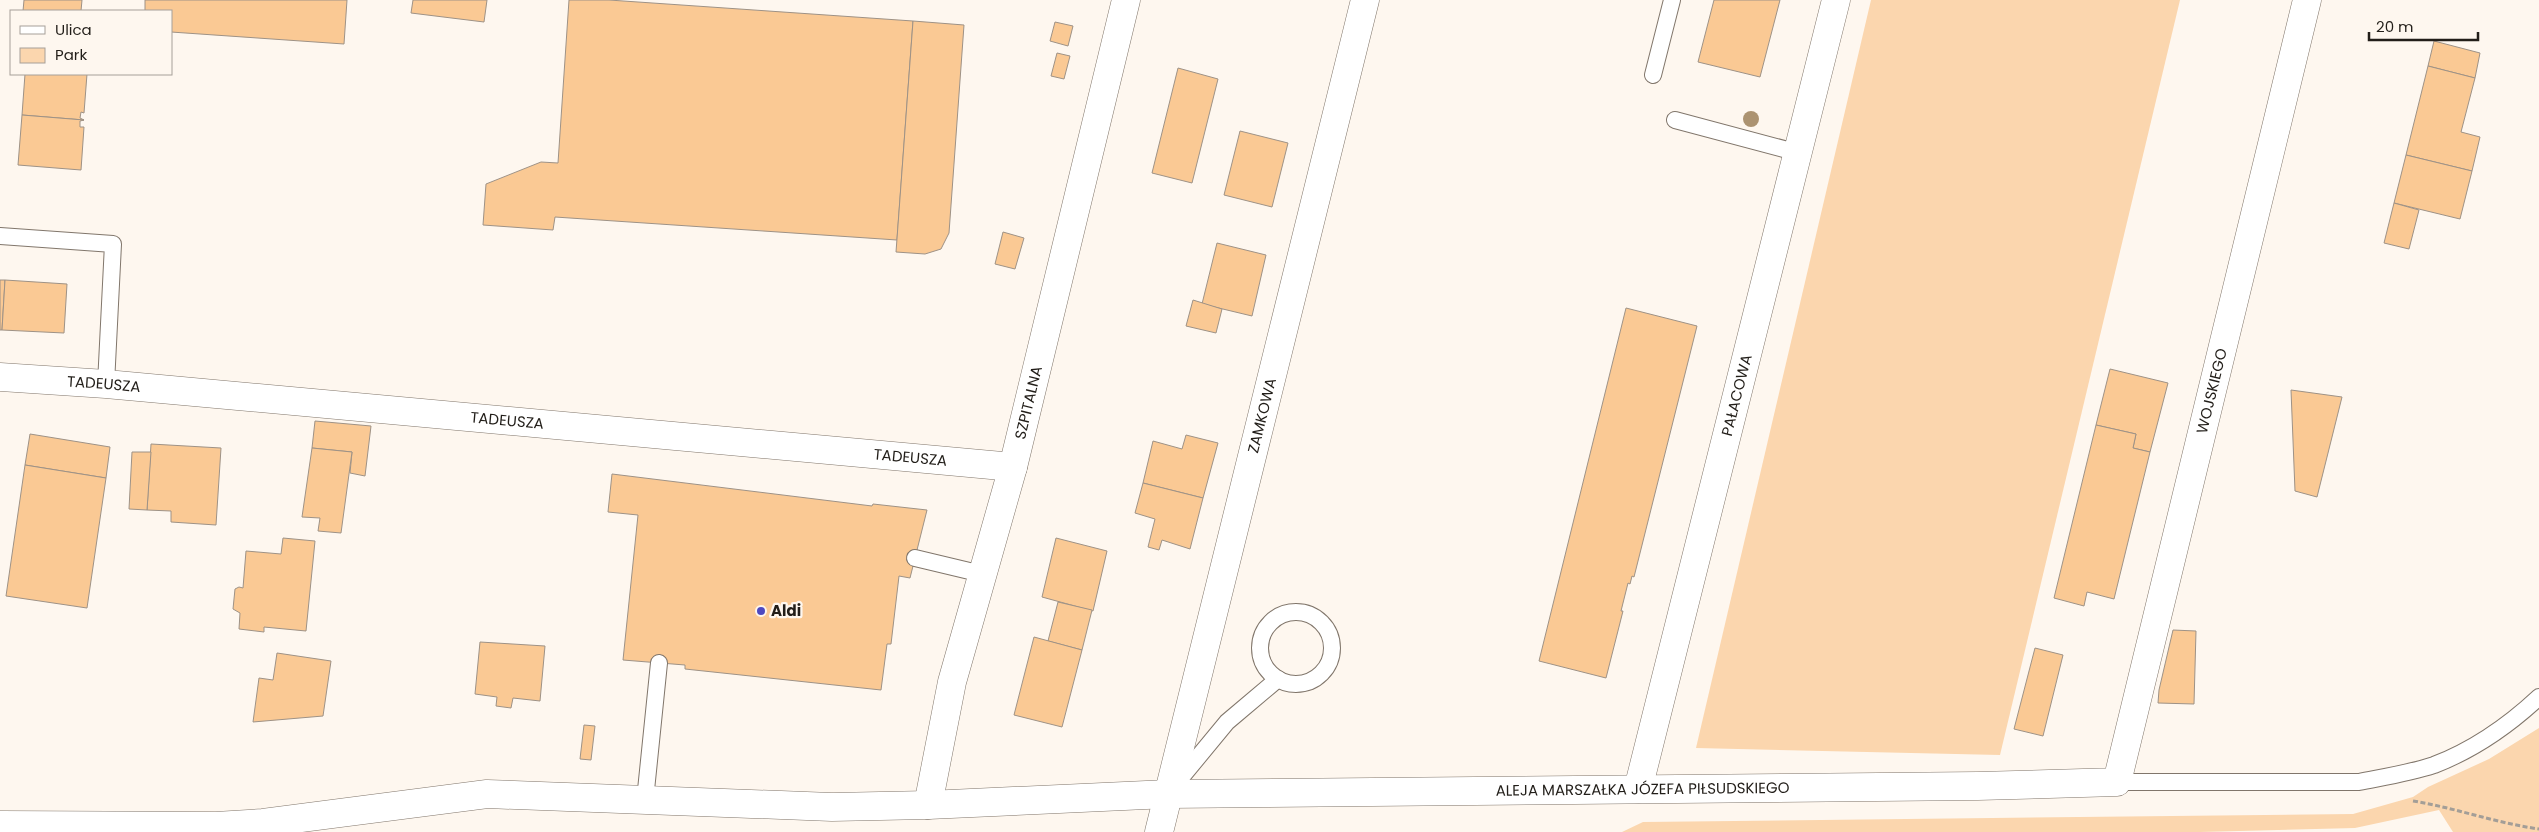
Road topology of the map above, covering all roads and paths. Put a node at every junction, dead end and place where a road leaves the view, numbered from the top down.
1 (1126, 0) edge
2 (1365, 0) edge
3 (1672, 0) edge
4 (1836, 0) edge
5 (2308, 0) edge
6 (1653, 75) dead end
7 (1675, 120) dead end
8 (1799, 153) junction
9 (0, 236) edge
10 (0, 377) edge
11 (106, 384) junction
12 (1013, 467) junction
13 (915, 558) dead end
14 (982, 574) junction
15 (659, 663) dead end
16 (1278, 679) junction
17 (2539, 697) edge
18 (2384, 777) junction
19 (2117, 782) junction
20 (1638, 789) junction
21 (1168, 794) junction
22 (646, 800) junction
23 (928, 805) junction
24 (0, 826) edge
25 (2539, 829) edge
26 (1159, 832) edge

1 - 12 street, SZPITALNA
2 - 21 street, ZAMKOWA
3 - 6 lane
4 - 8 street, PAŁACOWA
5 - 19 street, WOJSKIEGO
7 - 8 lane
8 - 20 street, PAŁACOWA
9 - 11 lane
10 - 11 street, TADEUSZA
11 - 12 street, TADEUSZA
12 - 14 street, SZPITALNA
13 - 14 lane
14 - 23 street, SZPITALNA
15 - 22 lane
16 - 16 lane
16 - 21 lane
17 - 18 lane
18 - 19 lane
18 - 25 path
19 - 20 street, ALEJA MARSZAŁKA JÓZEFA PIŁSUDSKIEGO
20 - 21 street, ALEJA MARSZAŁKA JÓZEFA PIŁSUDSKIEGO
21 - 23 street, ALEJA MARSZAŁKA JÓZEFA PIŁSUDSKIEGO
21 - 26 street, ZAMKOWA
22 - 23 street, ALEJA MARSZAŁKA JÓZEFA PIŁSUDSKIEGO
22 - 24 street, ALEJA MARSZAŁKA JÓZEFA PIŁSUDSKIEGO

